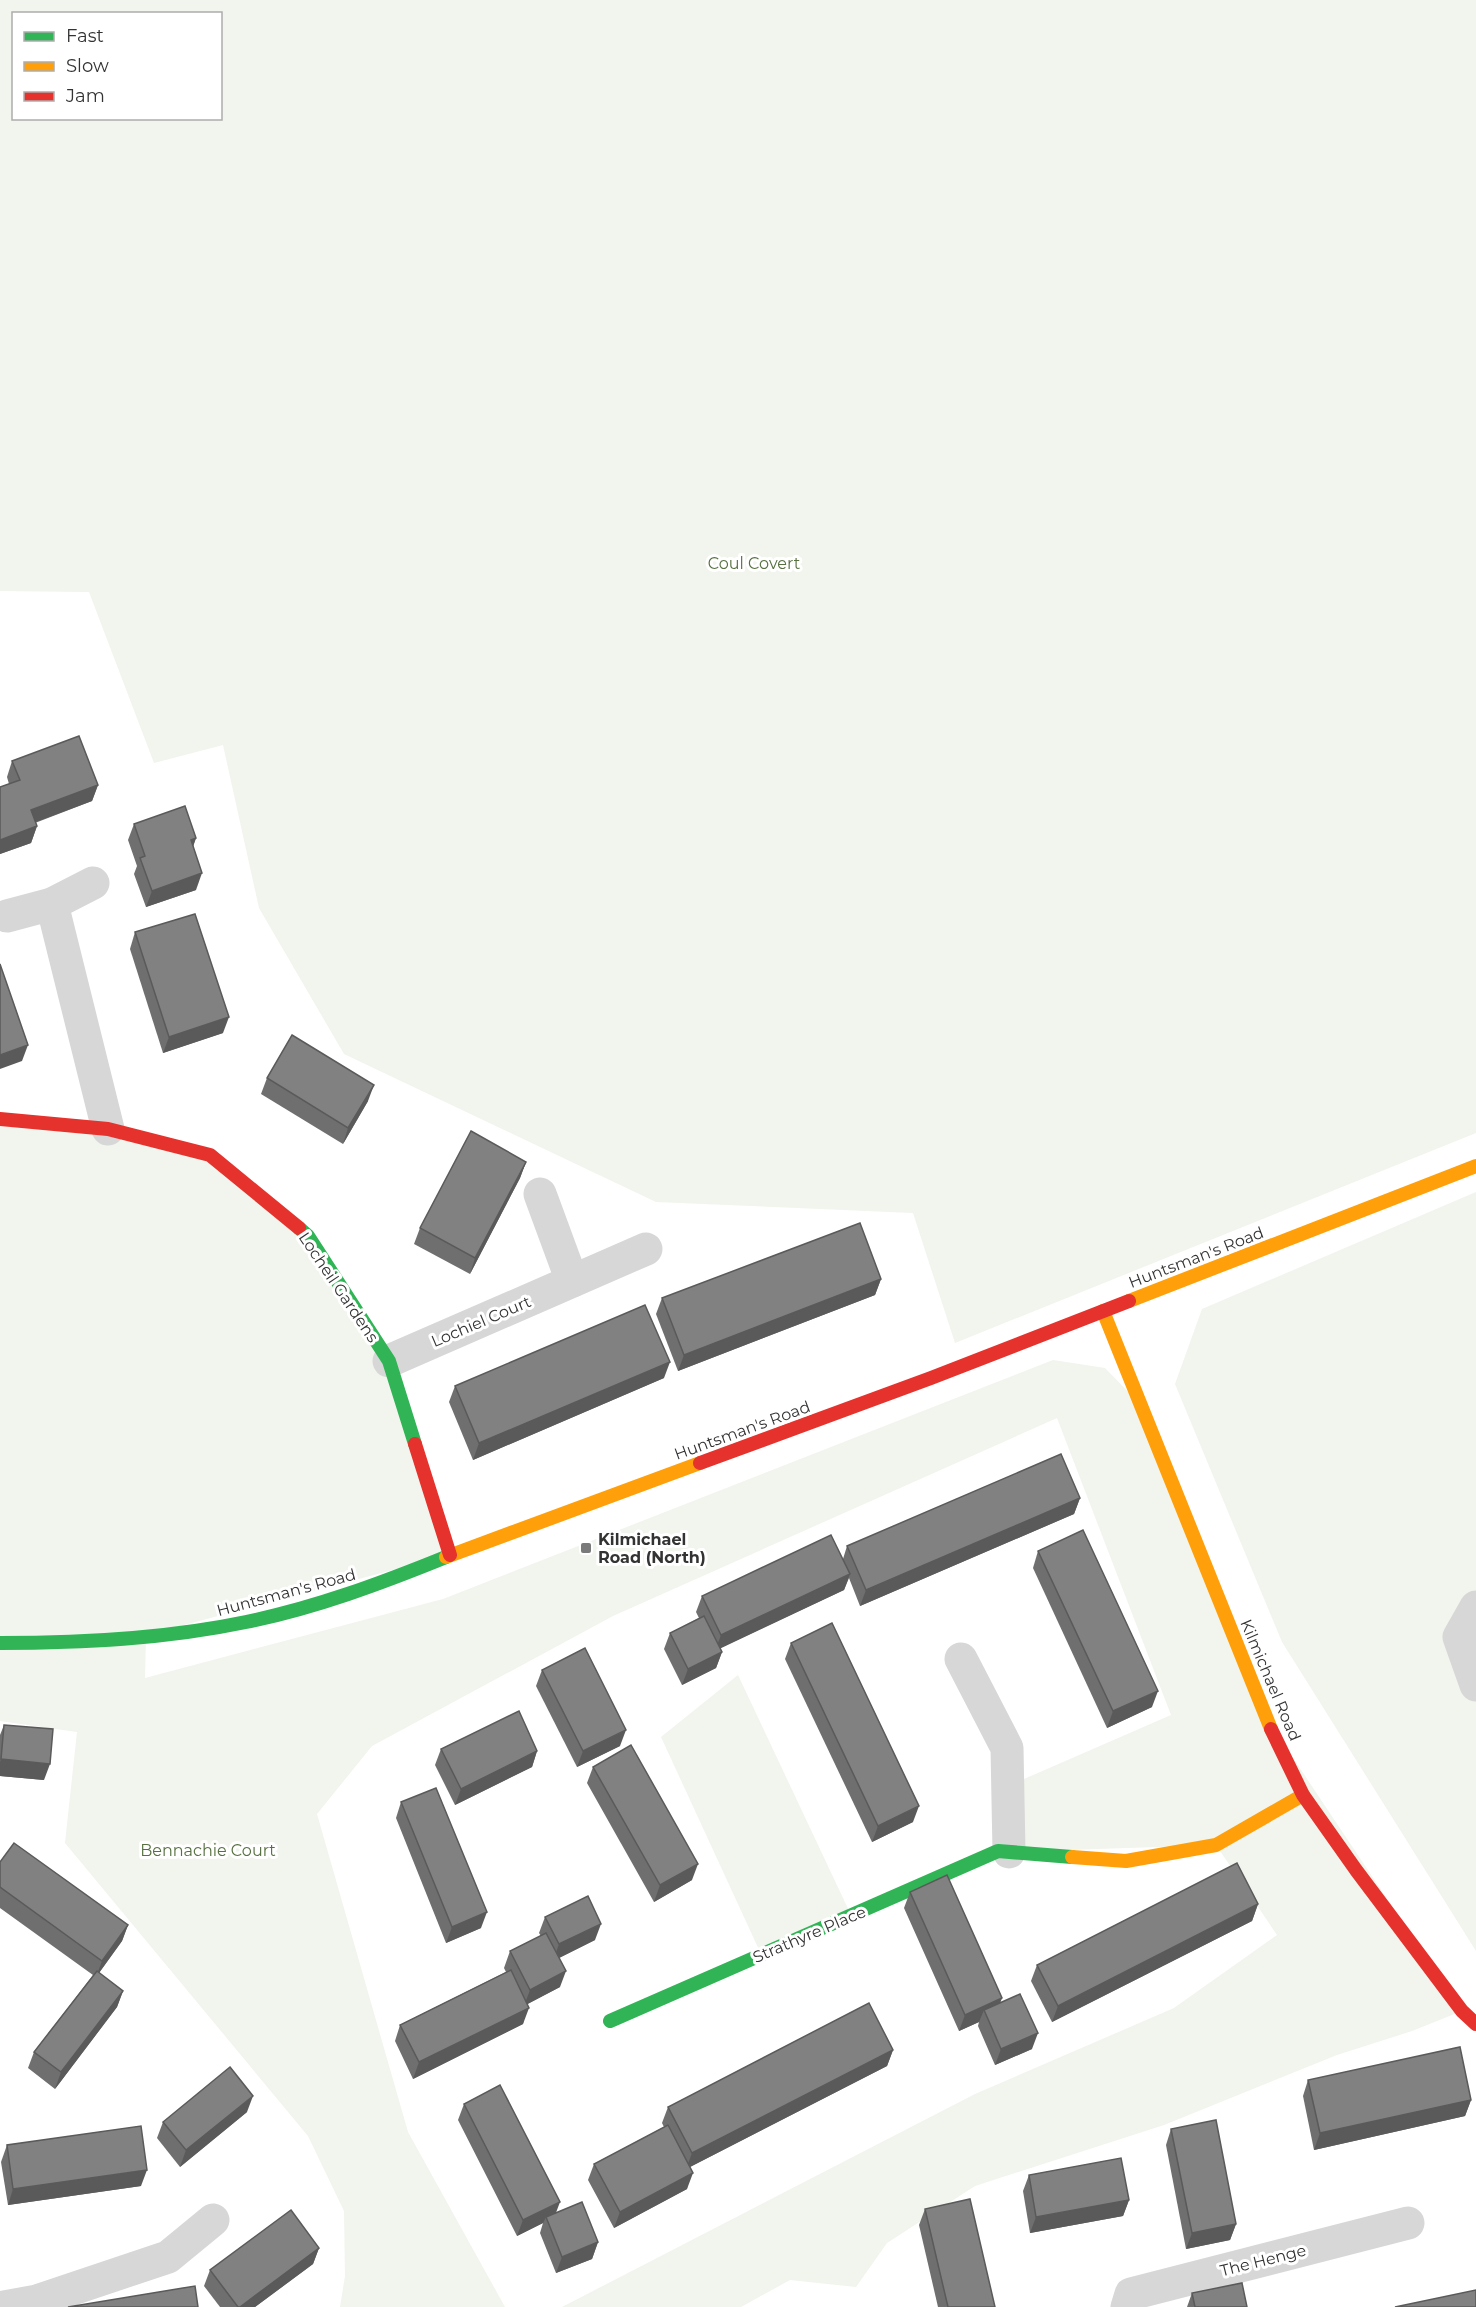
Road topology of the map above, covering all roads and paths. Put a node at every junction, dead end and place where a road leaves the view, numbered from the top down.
1 (93, 883) dead end
2 (52, 904) junction
3 (8, 916) dead end
4 (0, 1119) edge
5 (108, 1129) junction
6 (1476, 1166) edge
7 (540, 1194) dead end
8 (646, 1249) dead end
9 (572, 1281) junction
10 (1103, 1311) junction
11 (389, 1361) junction
12 (450, 1555) junction
13 (1476, 1608) edge
14 (0, 1643) edge
15 (961, 1659) dead end
16 (1476, 1685) edge
17 (1303, 1795) junction
18 (1009, 1852) junction
19 (1471, 2010) edge
20 (610, 2020) dead end
21 (213, 2220) dead end
22 (1408, 2223) dead end
23 (4, 2307) edge
24 (1127, 2307) edge

1 - 2 street
2 - 3 street
2 - 5 street
4 - 5 street, Locheil Gardens
5 - 11 street, Locheil Gardens
6 - 10 street, Huntsman's Road
7 - 9 street
8 - 9 street, Lochiel Court
9 - 11 street, Lochiel Court
10 - 12 street, Huntsman's Road
10 - 17 street, Kilmichael Road
11 - 12 street, Locheil Gardens
12 - 14 street, Huntsman's Road
13 - 16 street
15 - 18 street
17 - 18 street, Strathyre Place
17 - 19 street, Kilmichael Road
18 - 20 street, Strathyre Place
21 - 23 street
22 - 24 street, The Henge

